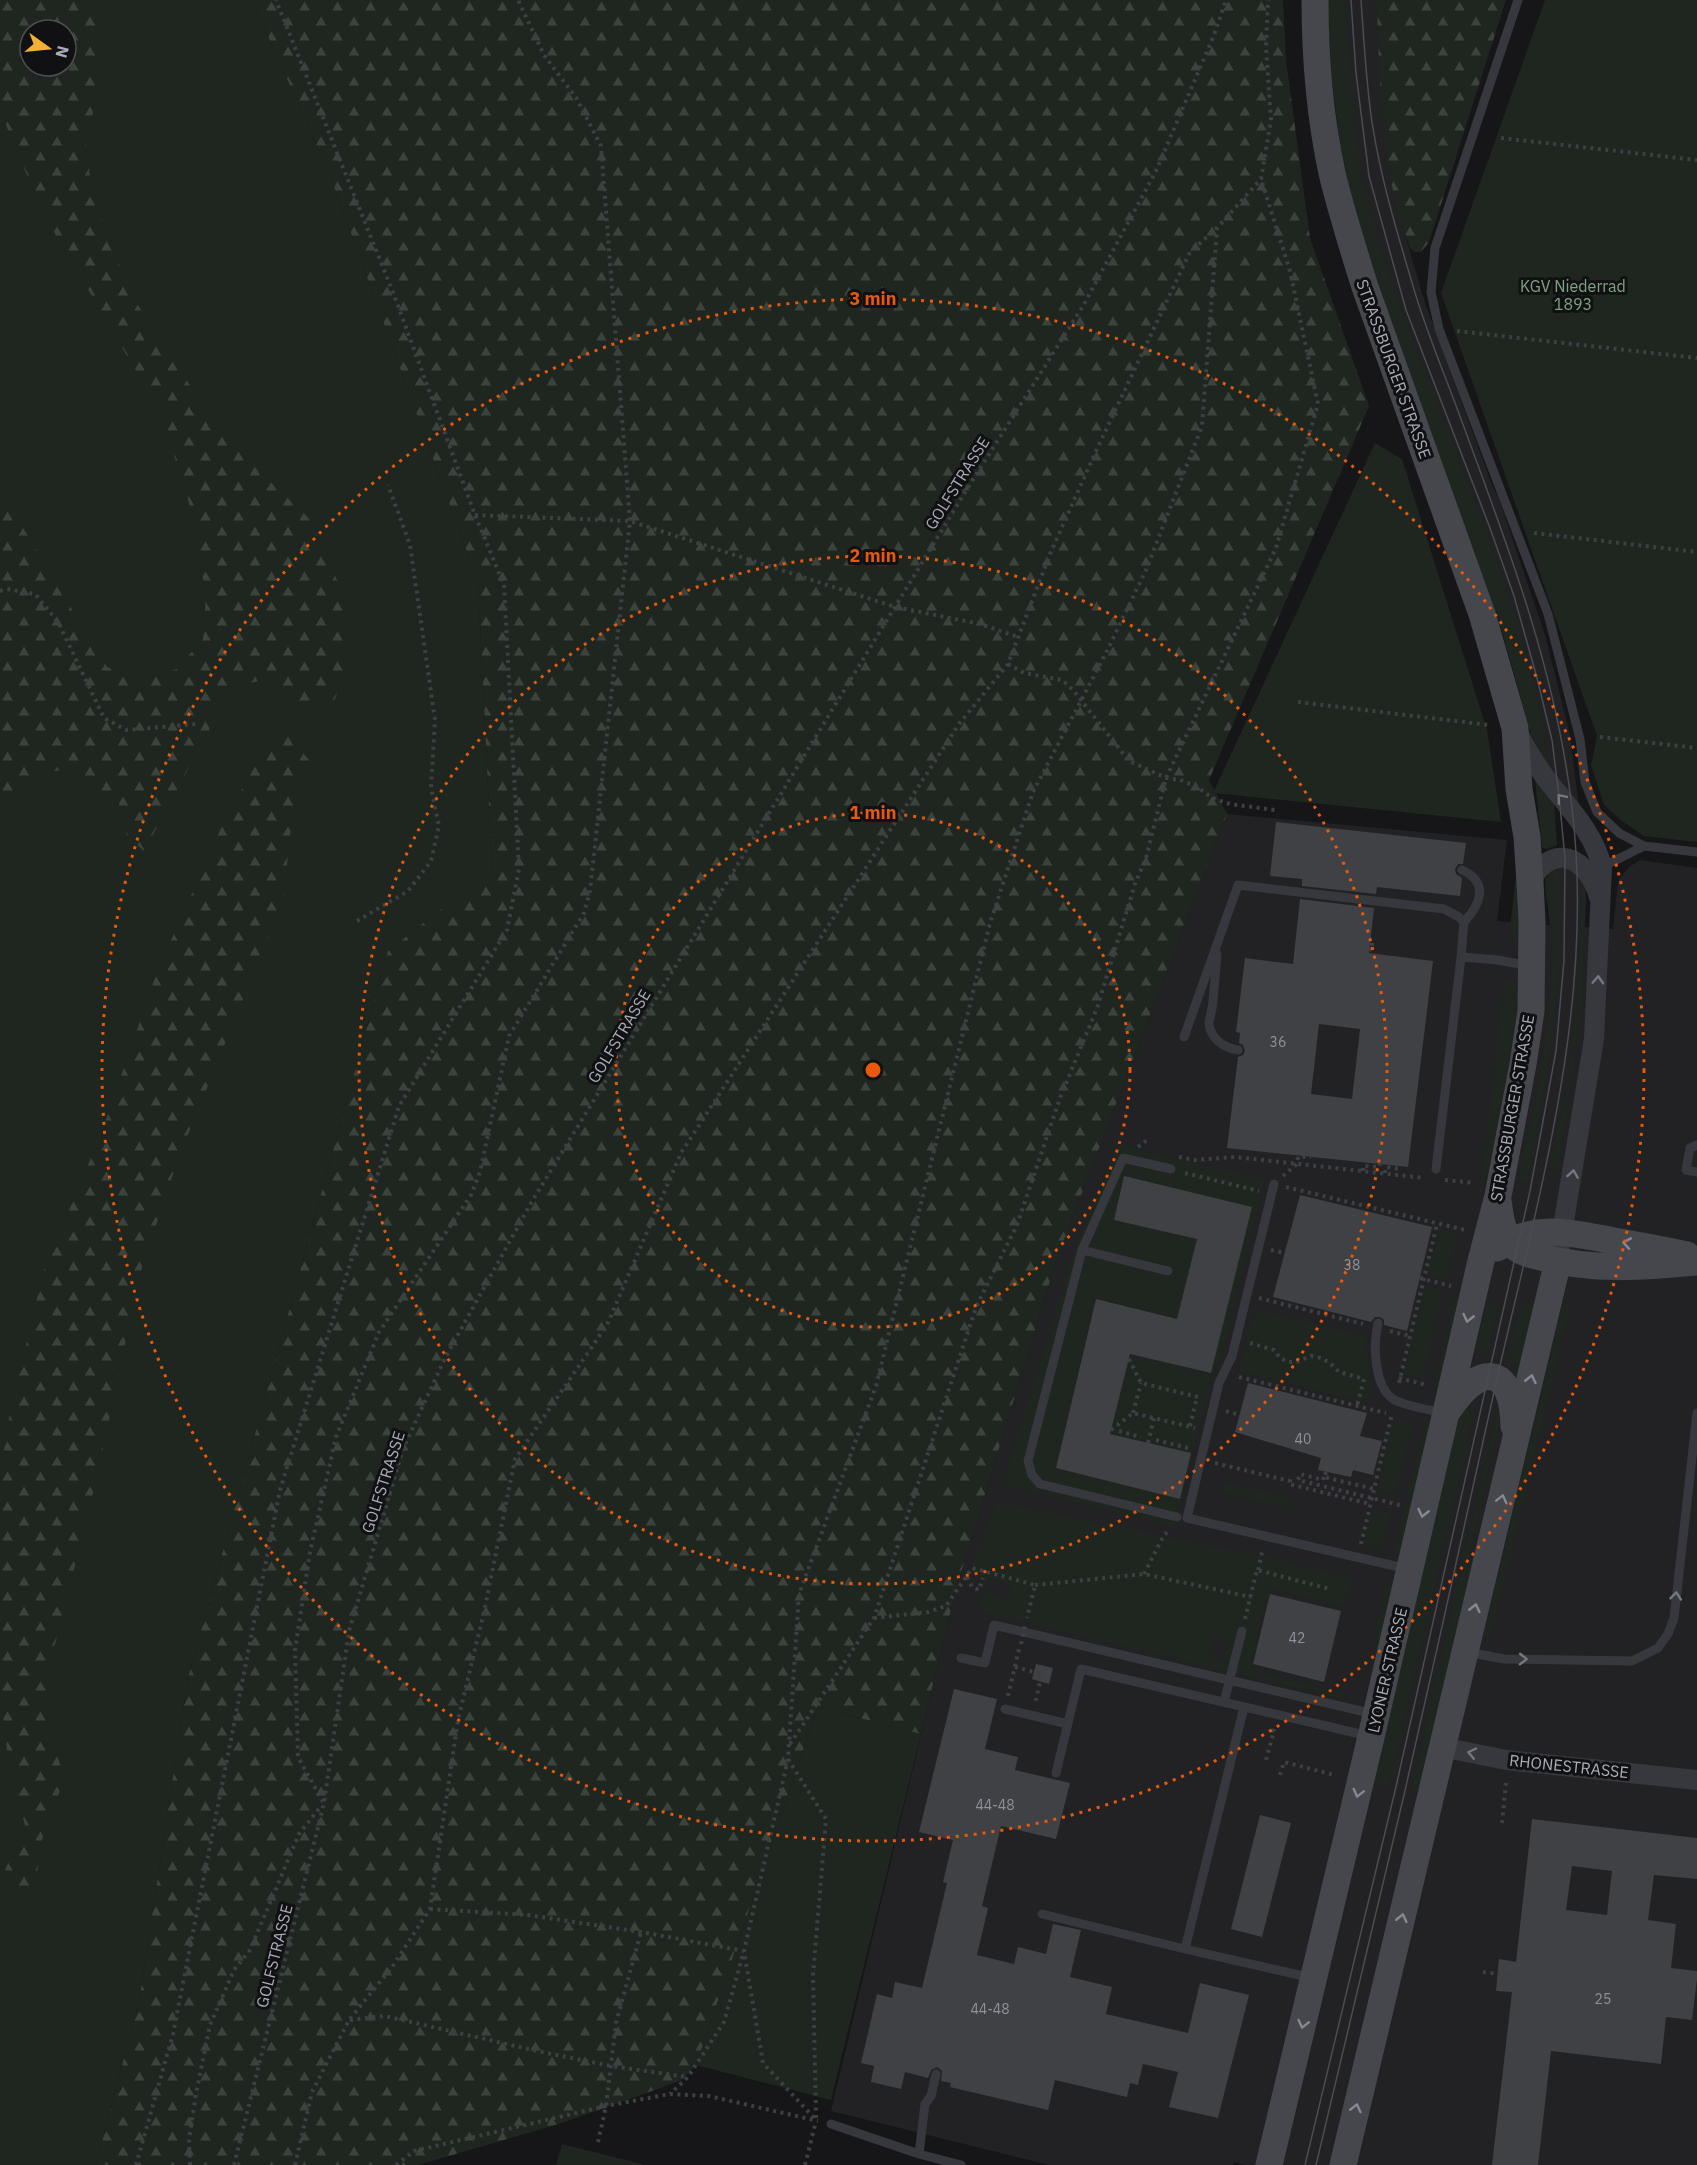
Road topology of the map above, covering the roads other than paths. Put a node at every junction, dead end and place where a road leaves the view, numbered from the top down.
1 (1315, 0) edge
2 (1518, 0) edge
3 (1507, 728) junction
4 (1644, 846) junction
5 (1697, 852) edge
6 (1602, 867) junction
7 (1462, 870) dead end
8 (1530, 882) junction
9 (1602, 905) junction
10 (1464, 922) junction
11 (1218, 943) junction
12 (1461, 957) junction
13 (1532, 966) junction
14 (1184, 1037) dead end
15 (1238, 1050) dead end
16 (1697, 1145) edge
17 (1171, 1169) road end
18 (1697, 1172) edge
19 (1435, 1174) road end
20 (1273, 1189) road end
21 (1486, 1190) junction
22 (1563, 1231) junction
23 (1509, 1241) junction
24 (1082, 1250) junction
25 (1697, 1257) edge
26 (1481, 1261) junction
27 (1558, 1261) junction
28 (1697, 1262) edge
29 (1168, 1271) dead end
30 (1377, 1325) road end
31 (1697, 1413) edge
32 (1446, 1414) junction
33 (1513, 1457) junction
34 (1177, 1517) dead end
35 (1410, 1570) junction
36 (1242, 1631) road end
37 (1465, 1652) junction
38 (961, 1658) dead end
39 (1230, 1680) junction
40 (1224, 1702) junction
41 (1244, 1707) junction
42 (1005, 1708) road end
43 (1068, 1724) junction
44 (1374, 1726) junction
45 (1442, 1747) junction
46 (1056, 1773) dead end
47 (1697, 1780) edge
48 (1042, 1914) dead end
49 (1185, 1949) junction
50 (1313, 1978) junction
51 (936, 2074) dead end
52 (831, 2124) road end
53 (919, 2154) junction
54 (961, 2165) edge
55 (1269, 2165) edge
56 (1343, 2165) edge

1 - 3 main road, STRASSBURGER STRASSE
2 - 4 lane
6 -> 3 street, STRASSBURGER STRASSE
3 - 8 main road, STRASSBURGER STRASSE
4 - 5 lane
4 - 6 lane
6 - 9 street, STRASSBURGER STRASSE
7 - 10 lane
8 - 9 street, STRASSBURGER STRASSE
8 - 13 main road, STRASSBURGER STRASSE
22 -> 9 street, STRASSBURGER STRASSE
10 - 11 lane
10 - 12 lane
11 - 14 lane
11 - 15 lane
12 - 13 lane
12 - 19 lane
13 - 21 main road, STRASSBURGER STRASSE
16 - 18 lane
17 - 24 lane
20 - 35 lane
21 - 23 main road
21 - 26 main road, STRASSBURGER STRASSE
22 - 23 main road
25 -> 22 main road
22 - 27 street
23 - 26 main road
23 - 27 main road
24 - 29 lane
24 - 34 lane
26 -> 32 main road, LYONER STRASSE
27 - 28 main road
33 -> 27 main road
30 - 32 lane
37 -> 31 lane
32 - 33 main road
32 -> 35 main road, LYONER STRASSE
37 -> 33 main road
35 - 44 main road, LYONER STRASSE
36 - 39 lane
37 - 45 main road
38 - 39 lane
39 - 40 lane
39 - 44 lane
40 - 41 lane
40 - 43 lane
41 - 44 lane
41 - 49 lane
42 - 43 lane
43 - 46 lane
44 -> 50 main road, LYONER STRASSE
47 -> 45 street, RHONESTRASSE
56 -> 45 main road
48 - 49 lane
49 - 50 lane
50 -> 55 main road, LYONER STRASSE
51 - 53 lane
52 - 53 lane
53 - 54 lane

